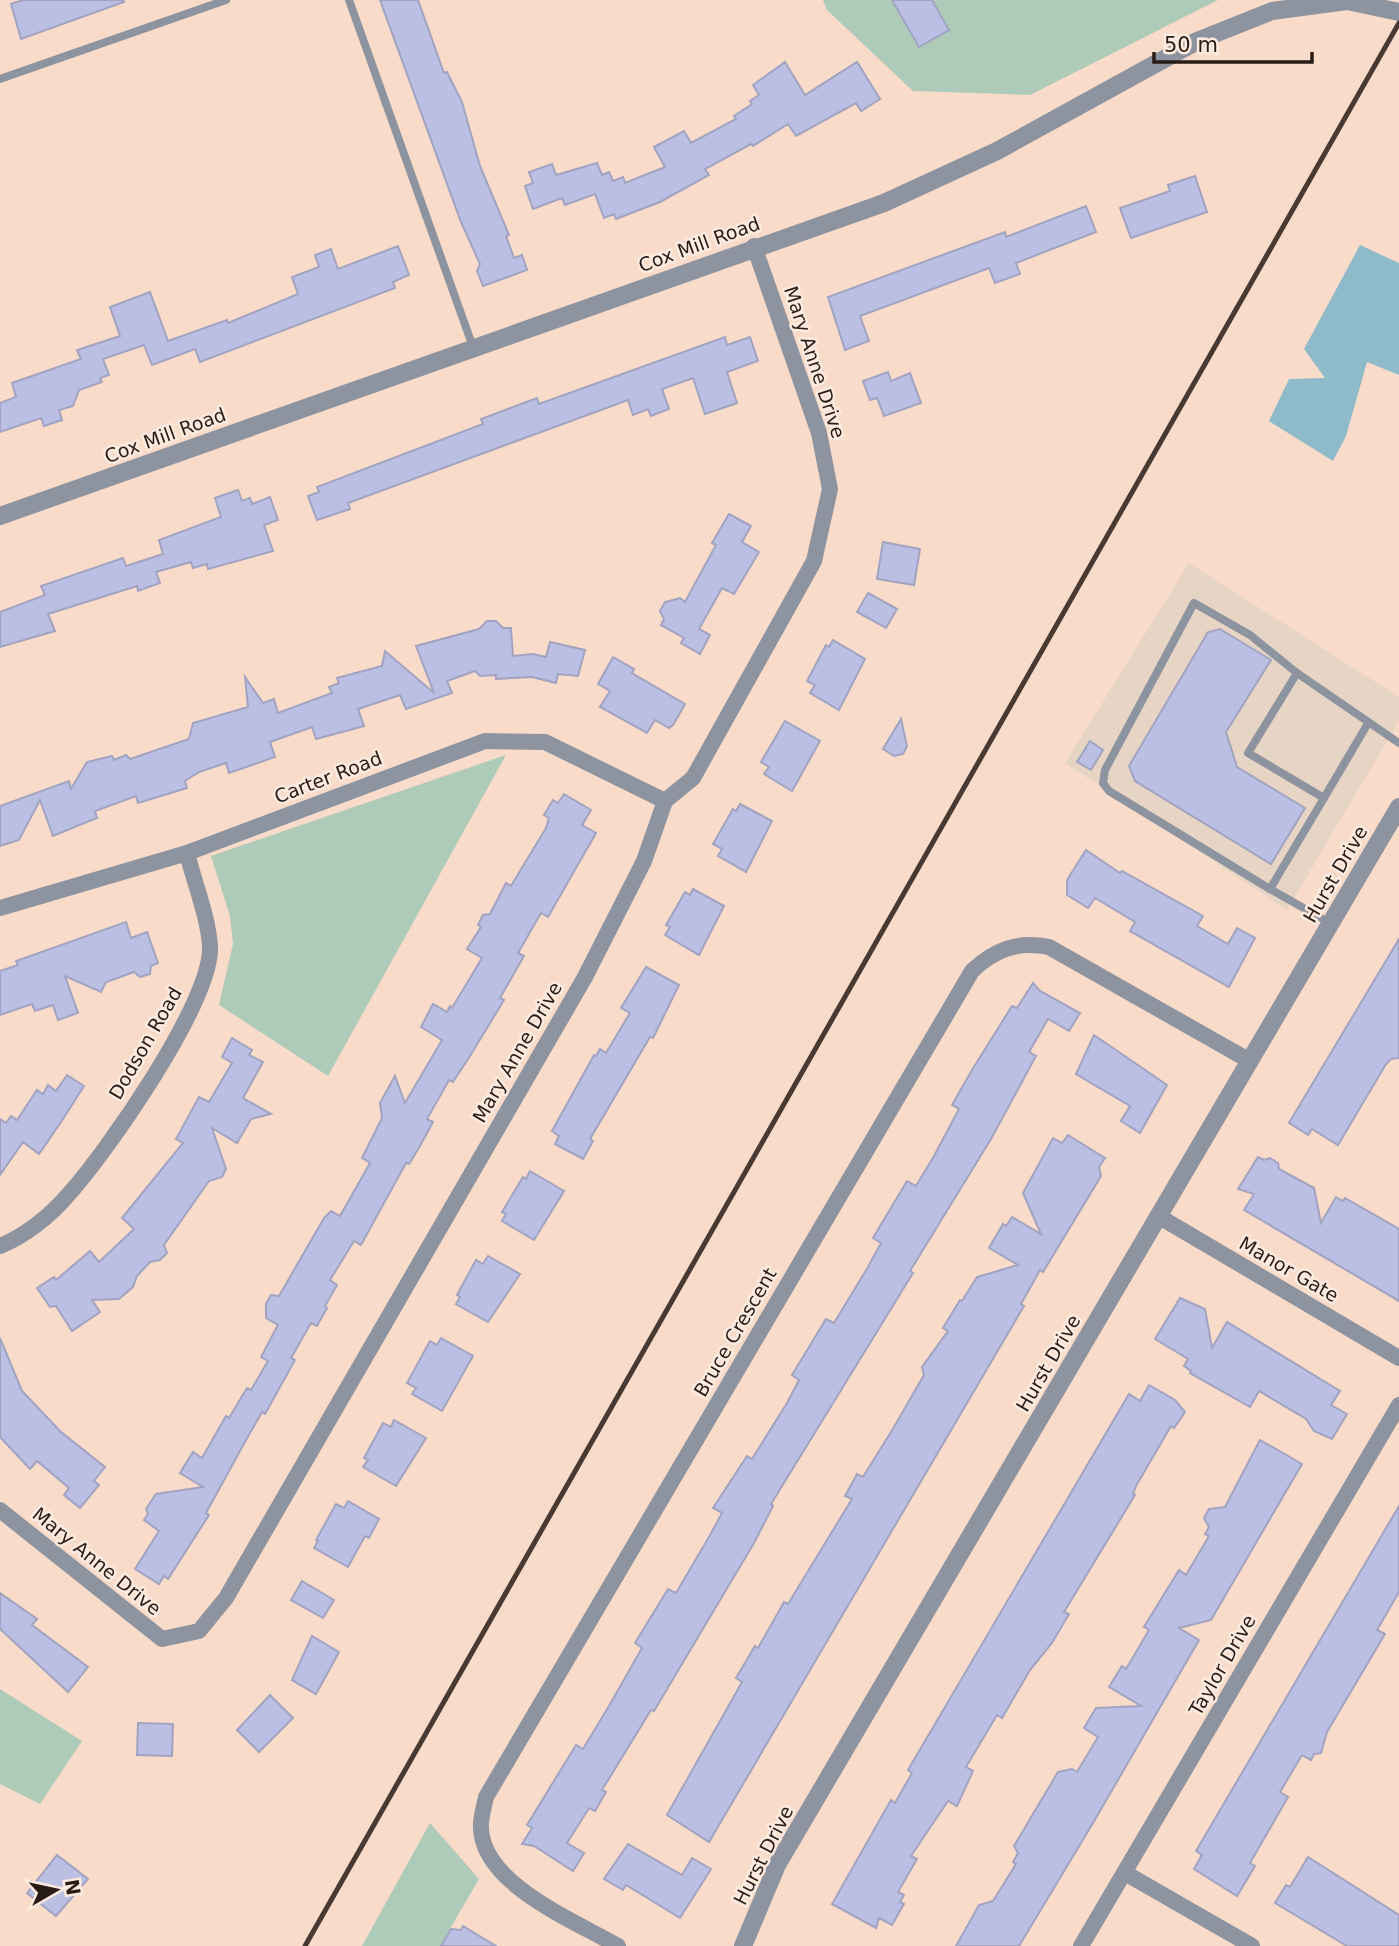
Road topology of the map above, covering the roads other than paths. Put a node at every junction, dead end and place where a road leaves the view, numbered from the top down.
1 (226, 0) edge
2 (349, 0) edge
3 (1399, 12) edge
4 (0, 79) edge
5 (754, 246) junction
6 (473, 347) junction
7 (0, 516) edge
8 (1297, 673) junction
9 (1367, 725) junction
10 (1399, 743) edge
11 (1324, 798) junction
12 (665, 801) junction
13 (1399, 807) edge
14 (187, 853) junction
15 (1270, 888) junction
16 (0, 908) edge
17 (1331, 923) junction
18 (1250, 1061) junction
19 (1158, 1216) junction
20 (0, 1246) edge
21 (1399, 1358) edge
22 (1399, 1405) edge
23 (0, 1510) edge
24 (1125, 1873) junction
25 (618, 1946) edge
26 (743, 1946) edge
27 (1081, 1946) edge
28 (1252, 1946) edge

1 - 4 lane
2 - 6 lane
3 - 5 street, Cox Mill Road
5 - 6 street, Cox Mill Road
5 - 12 street, Mary Anne Drive
6 - 7 street, Cox Mill Road
8 - 9 lane
8 - 11 lane
8 - 15 lane
9 - 10 lane
9 - 11 lane
11 - 15 lane
12 - 14 street, Carter Road
12 - 23 street, Mary Anne Drive
13 - 17 street, Hurst Drive
14 - 16 street, Carter Road
14 - 20 street, Dodson Road
15 - 17 lane
17 - 18 street, Hurst Drive
18 - 19 street, Hurst Drive
18 - 25 street, Bruce Crescent
19 - 21 street, Manor Gate
19 - 26 street, Hurst Drive
22 - 24 street, Taylor Drive
24 - 27 street, Taylor Drive
24 - 28 street

